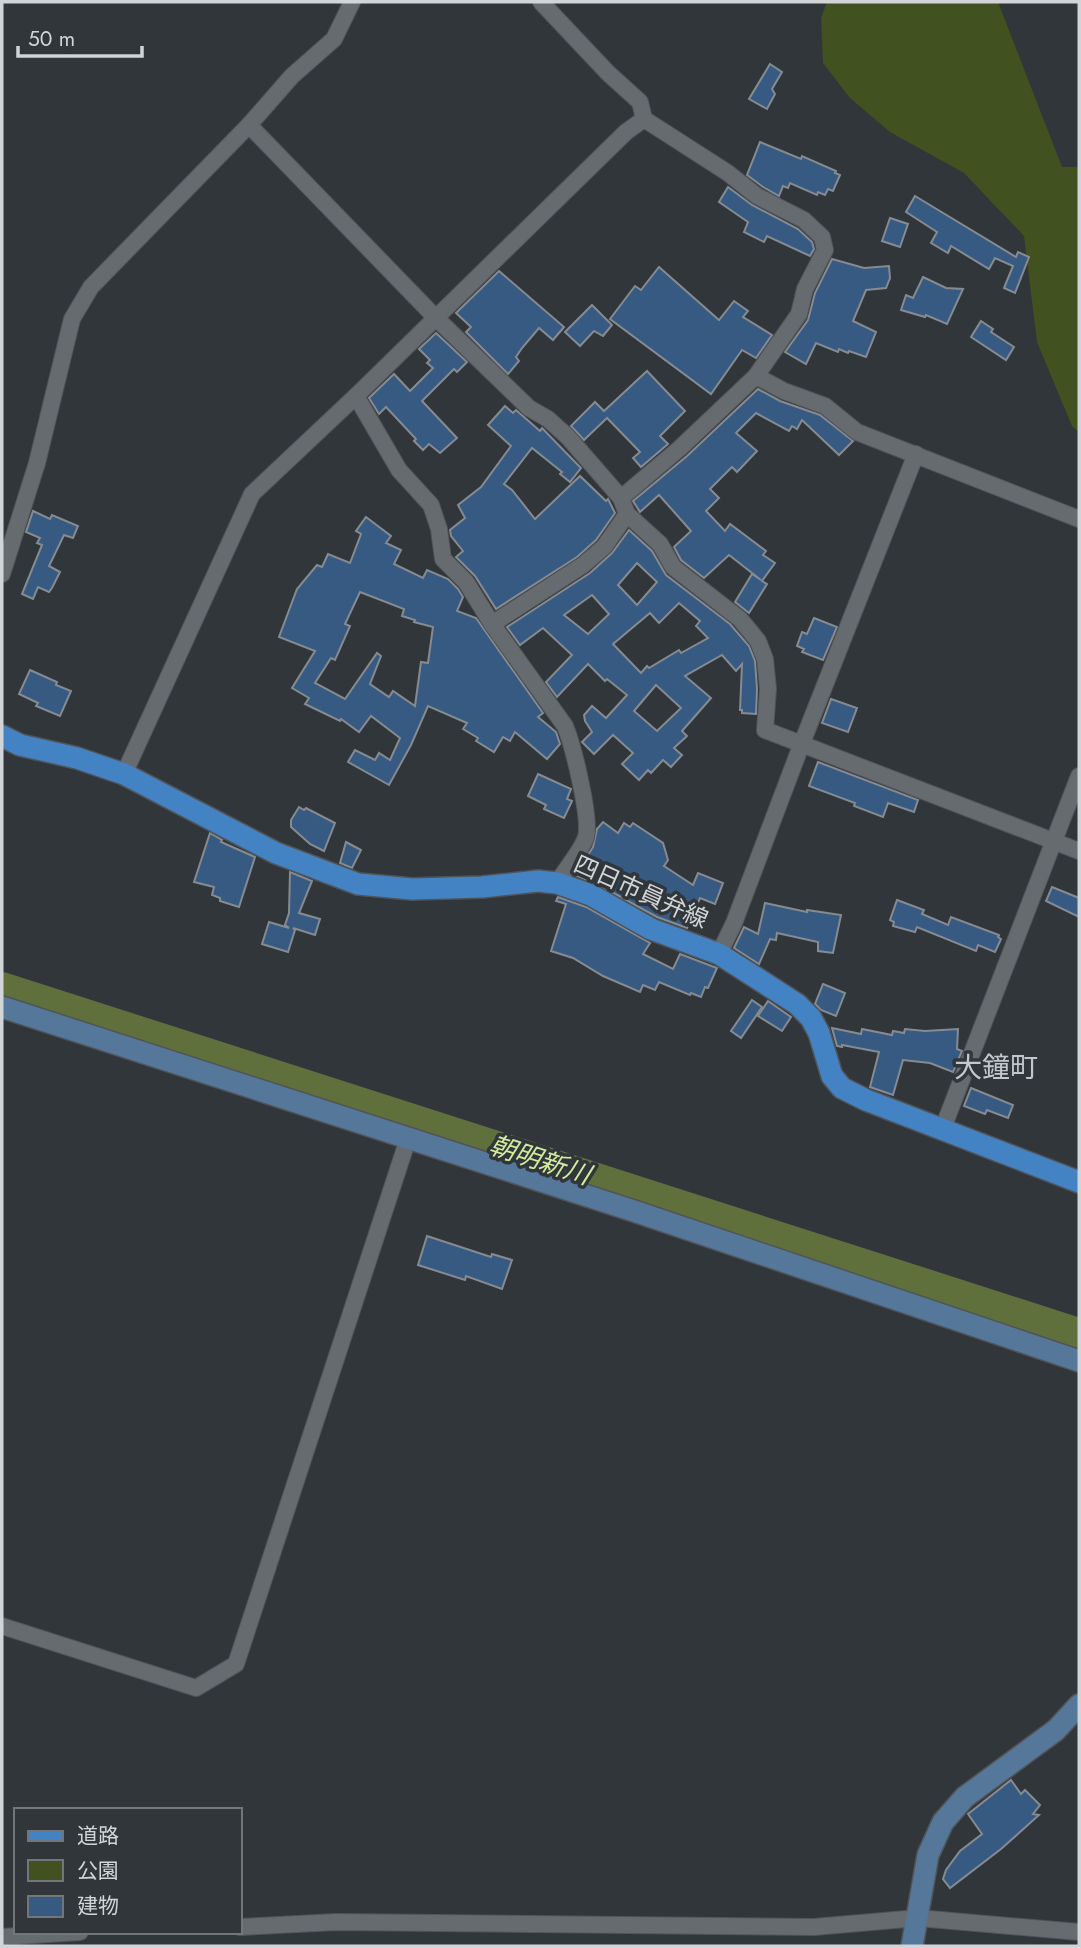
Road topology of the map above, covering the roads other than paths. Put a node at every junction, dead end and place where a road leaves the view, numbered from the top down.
1 (352, 2) edge
2 (541, 2) edge
3 (643, 119) junction
4 (250, 125) junction
5 (435, 317) junction
6 (756, 376) junction
7 (356, 397) junction
8 (916, 454) junction
9 (621, 498) junction
10 (628, 514) junction
11 (1079, 519) edge
12 (2, 574) edge
13 (492, 624) junction
14 (2, 736) edge
15 (802, 743) junction
16 (124, 774) junction
17 (1079, 776) edge
18 (1054, 841) junction
19 (1079, 851) edge
20 (557, 883) junction
21 (719, 954) junction
22 (2, 1007) edge
23 (943, 1128) junction
24 (408, 1139) junction
25 (1079, 1182) edge
26 (1079, 1361) edge
27 (2, 1626) edge
28 (1079, 1705) edge
29 (242, 1927) edge
30 (915, 1931) edge
31 (1079, 1932) edge
32 (49, 1934) edge
33 (2, 1937) edge

1 - 4 street
2 - 3 street
3 - 5 street
3 - 6 street
4 - 5 street
4 - 12 street
5 - 7 street
5 - 9 street
6 - 8 street
6 - 9 street
7 - 13 street
7 - 16 street
8 - 11 street
8 - 15 street
9 - 10 street
10 - 13 street
10 - 15 street
13 - 20 street
14 - 16 main road, 四日市員弁線
15 - 18 street
15 - 21 street
16 - 20 main road, 四日市員弁線
17 - 18 street
18 - 19 street
18 - 23 street
20 - 21 main road, 四日市員弁線
21 - 23 main road, 四日市員弁線
22 - 24 street
23 - 25 main road, 四日市員弁線
24 - 26 street
24 - 27 street
28 - 30 street
29 - 30 street
30 - 31 street
32 - 33 street

